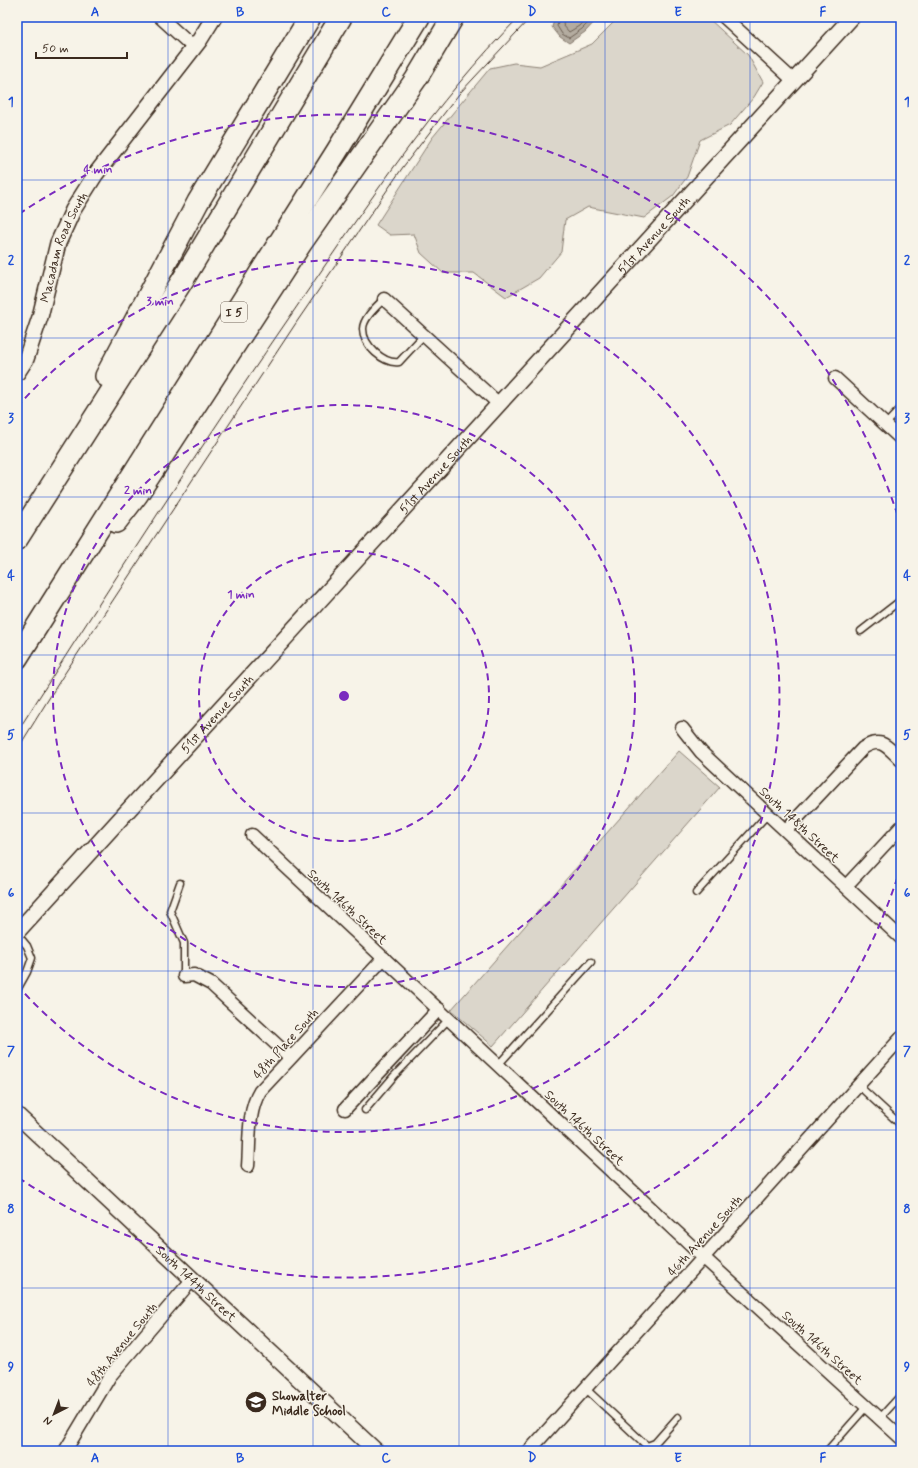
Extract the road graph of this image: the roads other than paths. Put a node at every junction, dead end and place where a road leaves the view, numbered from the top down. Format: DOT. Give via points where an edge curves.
graph roads {
  1 [pos="160,17"];
  2 [pos="214,17"];
  3 [pos="310,17"];
  4 [pos="341,17"];
  5 [pos="419,17"];
  6 [pos="453,17"];
  7 [pos="724,17"];
  8 [pos="852,17"];
  9 [pos="194,48"];
  10 [pos="794,81"];
  11 [pos="384,299"];
  12 [pos="424,335"];
  13 [pos="17,372"];
  14 [pos="835,378"];
  15 [pos="499,404"];
  16 [pos="901,408"];
  17 [pos="885,425"];
  18 [pos="901,439"];
  19 [pos="41,500"];
  20 [pos="17,539"];
  21 [pos="901,600"];
  22 [pos="48,607"];
  23 [pos="861,631"];
  24 [pos="17,658"];
  25 [pos="682,728"];
  26 [pos="901,760"];
  27 [pos="768,814"];
  28 [pos="901,827"];
  29 [pos="786,830"];
  30 [pos="252,835"];
  31 [pos="180,883"];
  32 [pos="846,886"];
  33 [pos="696,893"];
  34 [pos="17,933"];
  35 [pos="901,938"];
  36 [pos="384,958"];
  37 [pos="591,962"];
  38 [pos="184,976"];
  39 [pos="17,990"];
  40 [pos="439,1009"];
  41 [pos="449,1019"];
  42 [pos="901,1038"];
  43 [pos="290,1057"];
  44 [pos="498,1065"];
  45 [pos="858,1085"];
  46 [pos="344,1109"];
  47 [pos="365,1110"];
  48 [pos="17,1115"];
  49 [pos="901,1125"];
  50 [pos="248,1166"];
  51 [pos="703,1257"];
  52 [pos="192,1280"];
  53 [pos="585,1388"];
  54 [pos="901,1395"];
  55 [pos="867,1406"];
  56 [pos="678,1417"];
  57 [pos="880,1418"];
  58 [pos="901,1438"];
  59 [pos="65,1451"];
  60 [pos="376,1451"];
  61 [pos="529,1451"];
  62 [pos="827,1451"];
  1 -- 9 [label="street"];
  2 -- 9 [label="street, Macadam Road South"];
  3 -- 19 [label="highway" via="198,202"];
  4 -- 19 [label="highway" via="184,278"];
  5 -- 22 [label="highway, I 5"];
  6 -- 22 [label="highway" via="416,79 300,245 137,495"];
  7 -- 10 [label="street"];
  8 -- 10 [label="street, 51st Avenue South"];
  9 -- 13 [label="street, Macadam Road South" via="95,175 73,210 58,243 40,317 26,359"];
  10 -- 15 [label="street, 51st Avenue South"];
  11 -- 12 [label="street"];
  11 -- 12 [label="lane" via="371,312 363,328 365,339 379,356 392,363 399,362"];
  12 -- 15 [label="street"];
  14 -- 17 [label="street"];
  15 -- 34 [label="street, 51st Avenue South"];
  16 -- 17 [label="lane"];
  17 -- 18 [label="street"];
  19 -- 20 [label="highway"];
  21 -- 23 [label="lane"];
  22 -- 24 [label="highway, I 5"];
  25 -- 27 [label="street, South 148th Street" via="701,752"];
  26 -- 29 [label="street" via="884,744 876,741 869,744"];
  27 -- 29 [label="street, South 148th Street"];
  27 -- 33 [label="lane"];
  28 -- 32 [label="street"];
  29 -- 32 [label="street, South 148th Street"];
  30 -- 36 [label="street, South 146th Street"];
  31 -- 38 [label="lane" via="170,911 184,943"];
  32 -- 35 [label="street, South 148th Street"];
  34 -- 39 [label="lane" via="32,958"];
  36 -- 40 [label="street, South 146th Street"];
  36 -- 43 [label="street, 48th Place South"];
  37 -- 44 [label="lane"];
  38 -- 43 [label="street" via="194,975 211,984"];
  40 -- 41 [label="street, South 146th Street"];
  40 -- 46 [label="street"];
  41 -- 44 [label="street, South 146th Street"];
  41 -- 47 [label="lane"];
  42 -- 45 [label="street, 46th Avenue South"];
  43 -- 50 [label="street, 48th Place South" via="254,1101"];
  44 -- 51 [label="street, South 146th Street"];
  45 -- 49 [label="lane"];
  45 -- 51 [label="street, 46th Avenue South"];
  48 -- 52 [label="street, South 144th Street"];
  51 -- 53 [label="street, 46th Avenue South"];
  51 -- 55 [label="street, South 146th Street"];
  52 -- 59 [label="street, 48th Avenue South" via="110,1376"];
  52 -- 60 [label="street, South 144th Street"];
  53 -- 56 [label="lane" via="647,1446 655,1443"];
  53 -- 61 [label="street, 46th Avenue South"];
  54 -- 57 [label="lane"];
  55 -- 57 [label="street, South 146th Street"];
  55 -- 62 [label="lane"];
  57 -- 58 [label="street, South 146th Street"];
}
